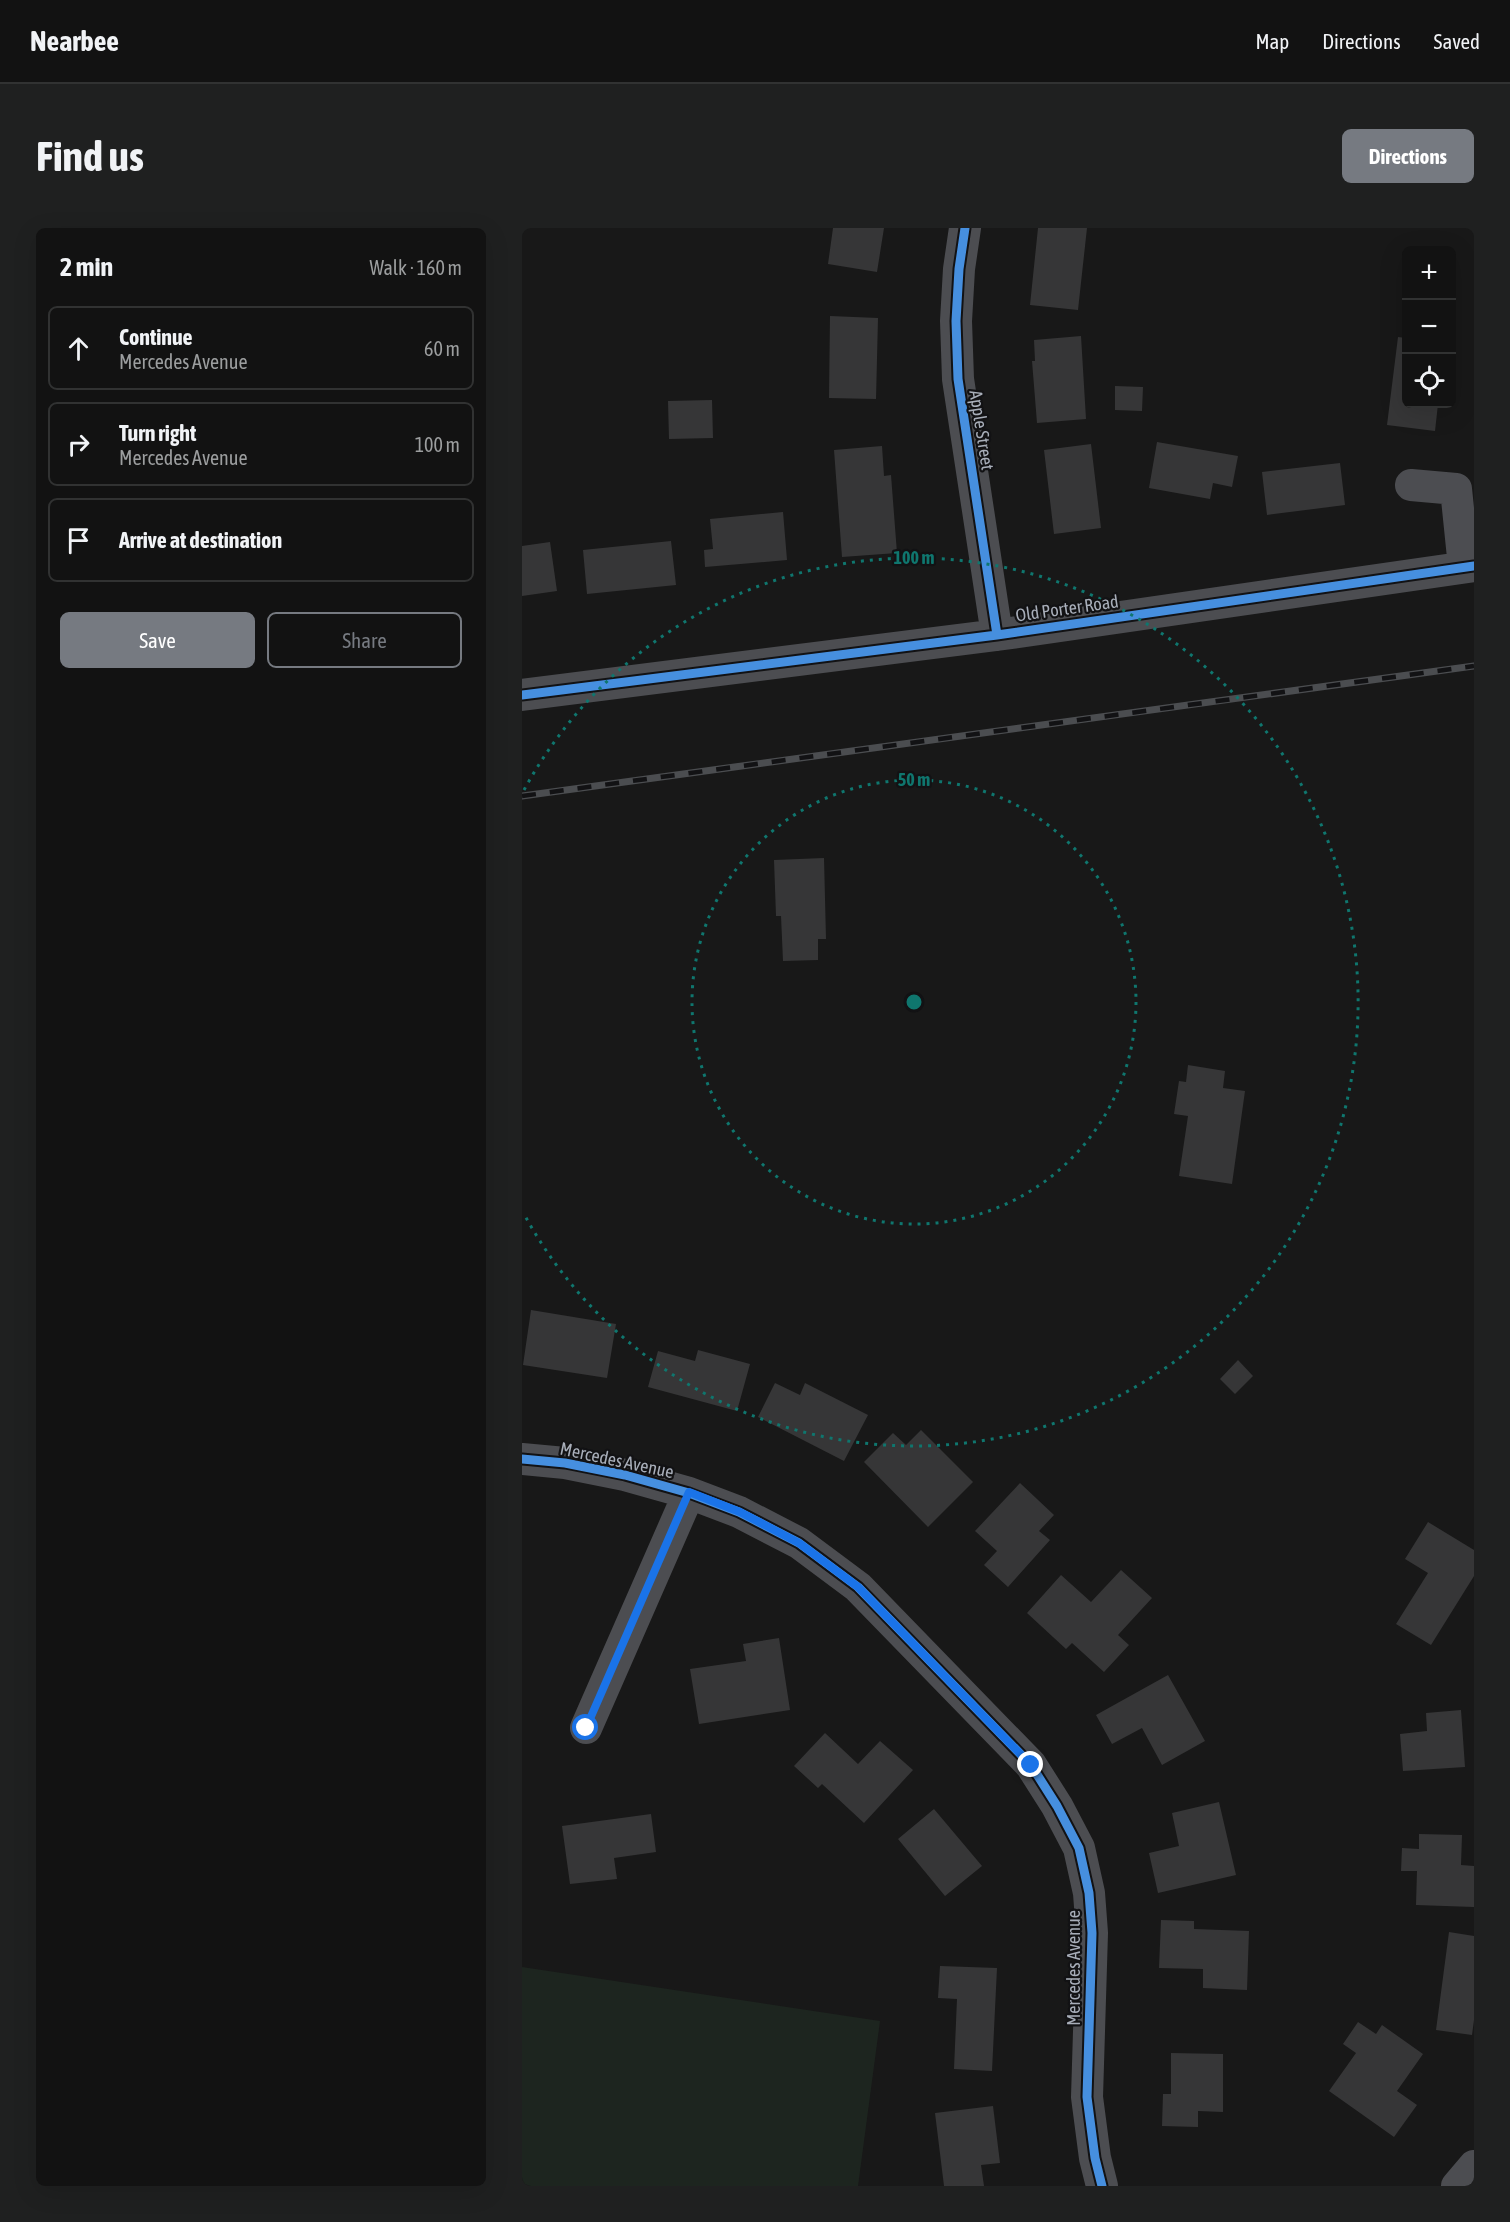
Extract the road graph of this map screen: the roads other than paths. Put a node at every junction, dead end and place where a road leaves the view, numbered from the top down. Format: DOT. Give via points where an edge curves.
graph roads {
  1 [pos="965,228"];
  2 [pos="1411,485"];
  3 [pos="1465,489"];
  4 [pos="1469,567"];
  5 [pos="997,635"];
  6 [pos="522,695"];
  7 [pos="522,1459"];
  8 [pos="689,1492"];
  9 [pos="586,1728"];
  10 [pos="1474,2166"];
  11 [pos="1102,2186"];
  12 [pos="1457,2186"];
  1 -- 5 [label="street, Apple Street" via="956,321 958,379"];
  2 -- 3 [label="street"];
  3 -- 4 [label="street"];
  4 -- 5 [label="street, Old Porter Road"];
  5 -- 6 [label="street, Old Porter Road"];
  7 -- 8 [label="street, Mercedes Avenue" via="565,1463"];
  8 -- 9 [label="street, Mercedes Avenue"];
  8 -- 11 [label="street, Mercedes Avenue" via="740,1512 799,1543 858,1587 1031,1765 1057,1806 1079,1848 1089,1893 1092,1934 1087,2097"];
  10 -- 12 [label="street"];
}
